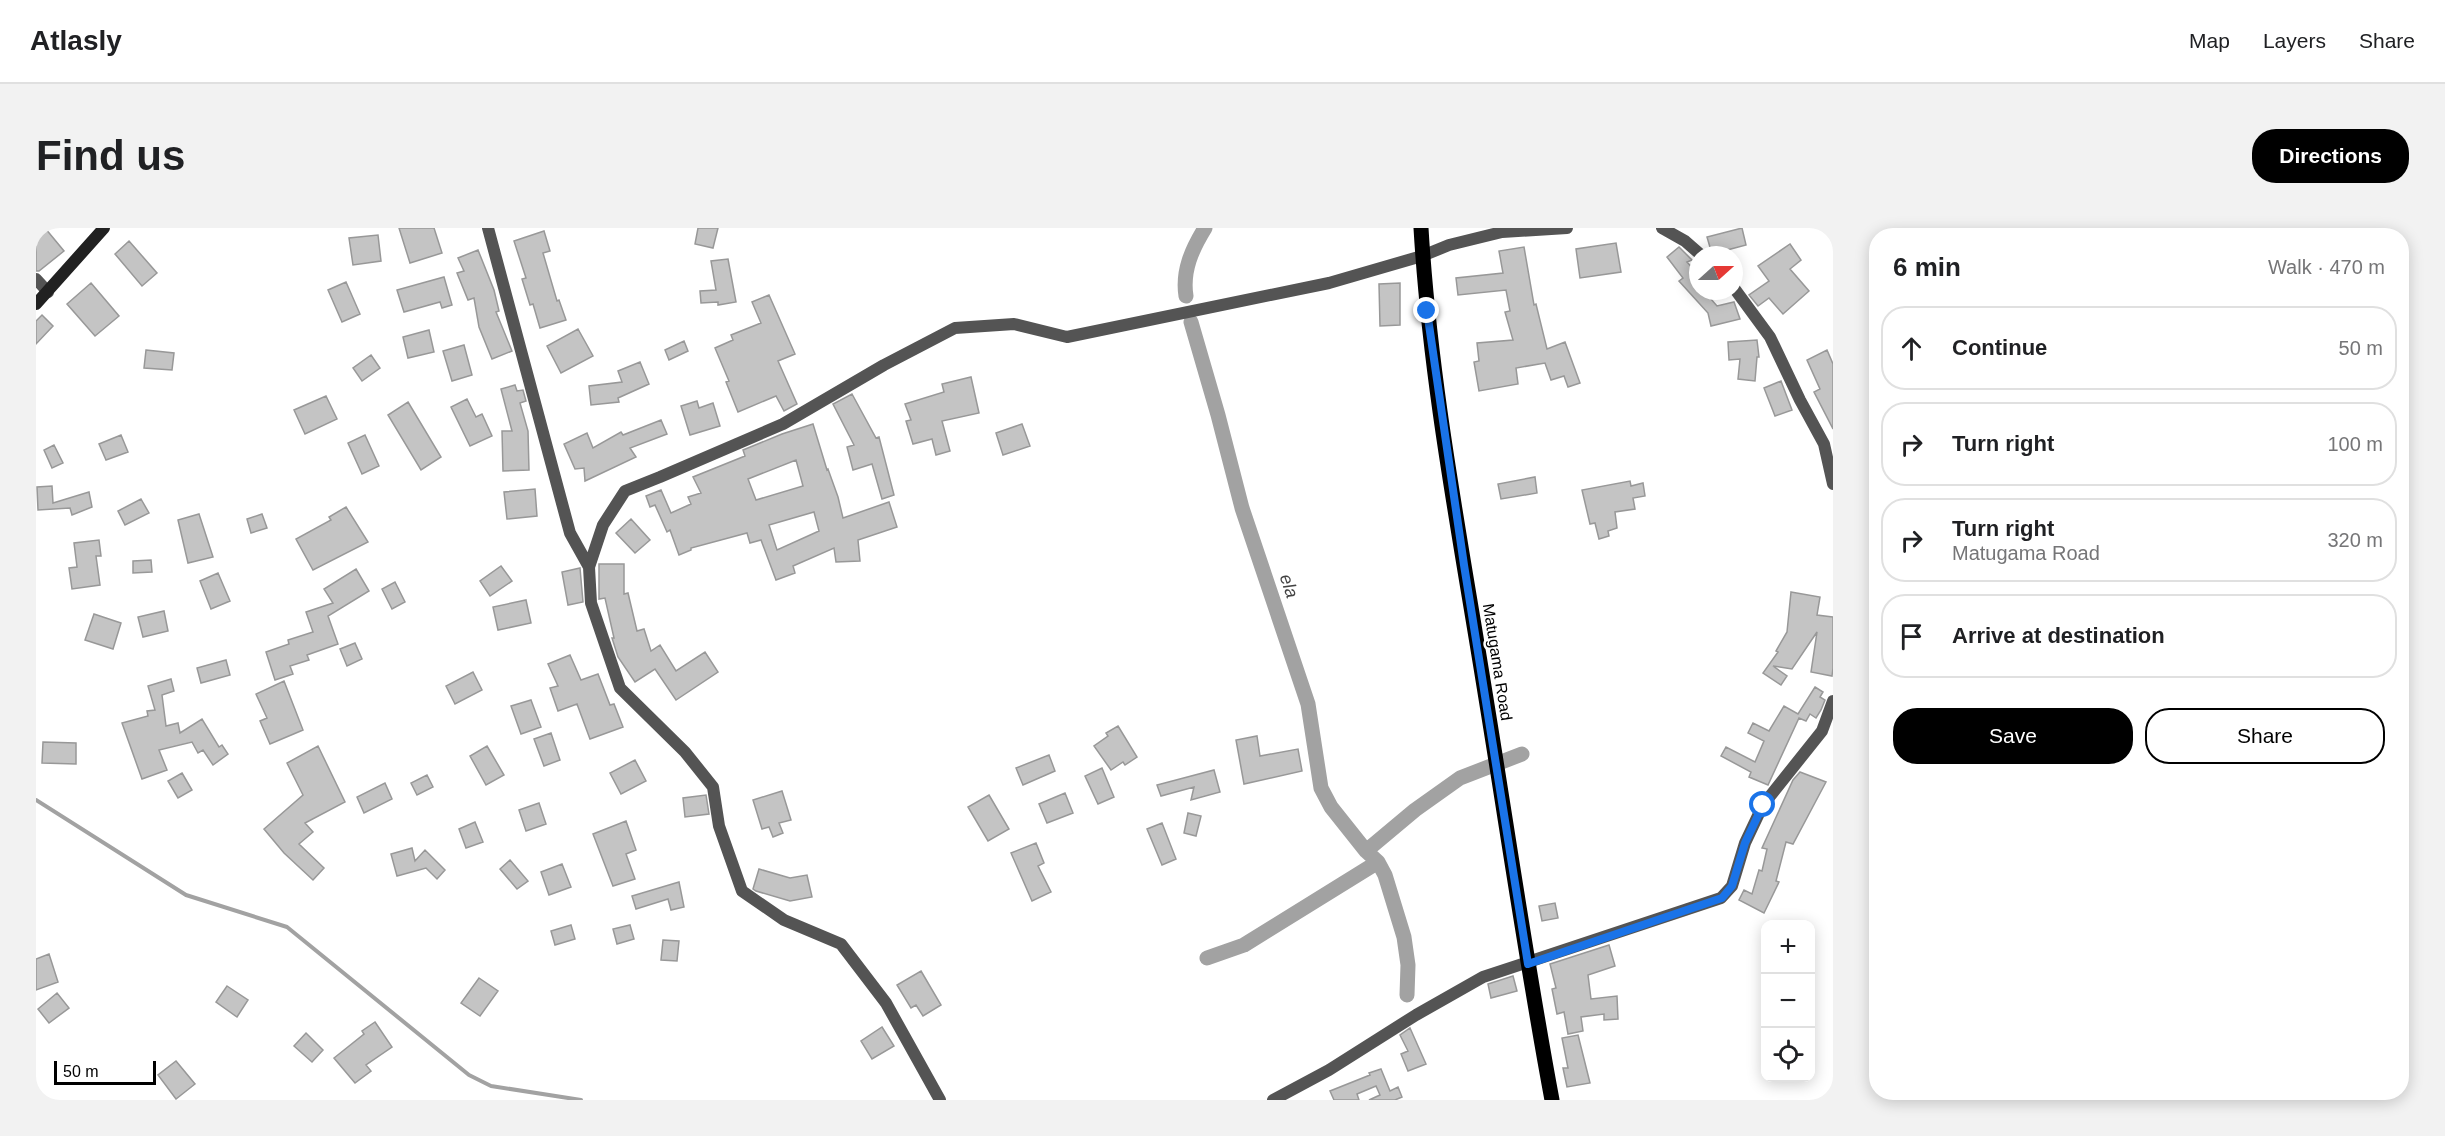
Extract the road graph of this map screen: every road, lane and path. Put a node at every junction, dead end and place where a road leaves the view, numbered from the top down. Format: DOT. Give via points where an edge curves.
graph roads {
  1 [pos="104,228"];
  2 [pos="488,228"];
  3 [pos="1420,228"];
  4 [pos="1567,228"];
  5 [pos="1662,228"];
  6 [pos="1691,246"];
  7 [pos="1422,256"];
  8 [pos="36,279"];
  9 [pos="48,292"];
  10 [pos="1743,300"];
  11 [pos="36,304"];
  12 [pos="1833,484"];
  13 [pos="589,567"];
  14 [pos="1833,701"];
  15 [pos="1528,964"];
  16 [pos="940,1100"];
  17 [pos="1273,1100"];
  18 [pos="1552,1100"];
  1 -- 9 [label="street"];
  2 -- 13 [label="street" via="570,533"];
  3 -- 7 [label="main road, Matugama Road"];
  4 -- 7 [label="street" via="1502,232"];
  5 -- 6 [label="street"];
  7 -- 13 [label="street" via="1329,283 1067,337 1014,324 955,328 783,424 625,490 603,525"];
  7 -- 15 [label="main road, Matugama Road" via="1458,523"];
  8 -- 9 [label="street"];
  9 -- 11 [label="street"];
  10 -- 12 [label="street" via="1770,337 1824,444"];
  13 -- 16 [label="street" via="591,603 620,688 685,752 713,787 719,826 742,891 784,920 841,944 886,1003"];
  14 -- 15 [label="street" via="1822,731 1763,805 1745,843 1732,886 1722,898"];
  15 -- 17 [label="street" via="1483,977 1450,994"];
  15 -- 18 [label="main road, Matugama Road"];
}
